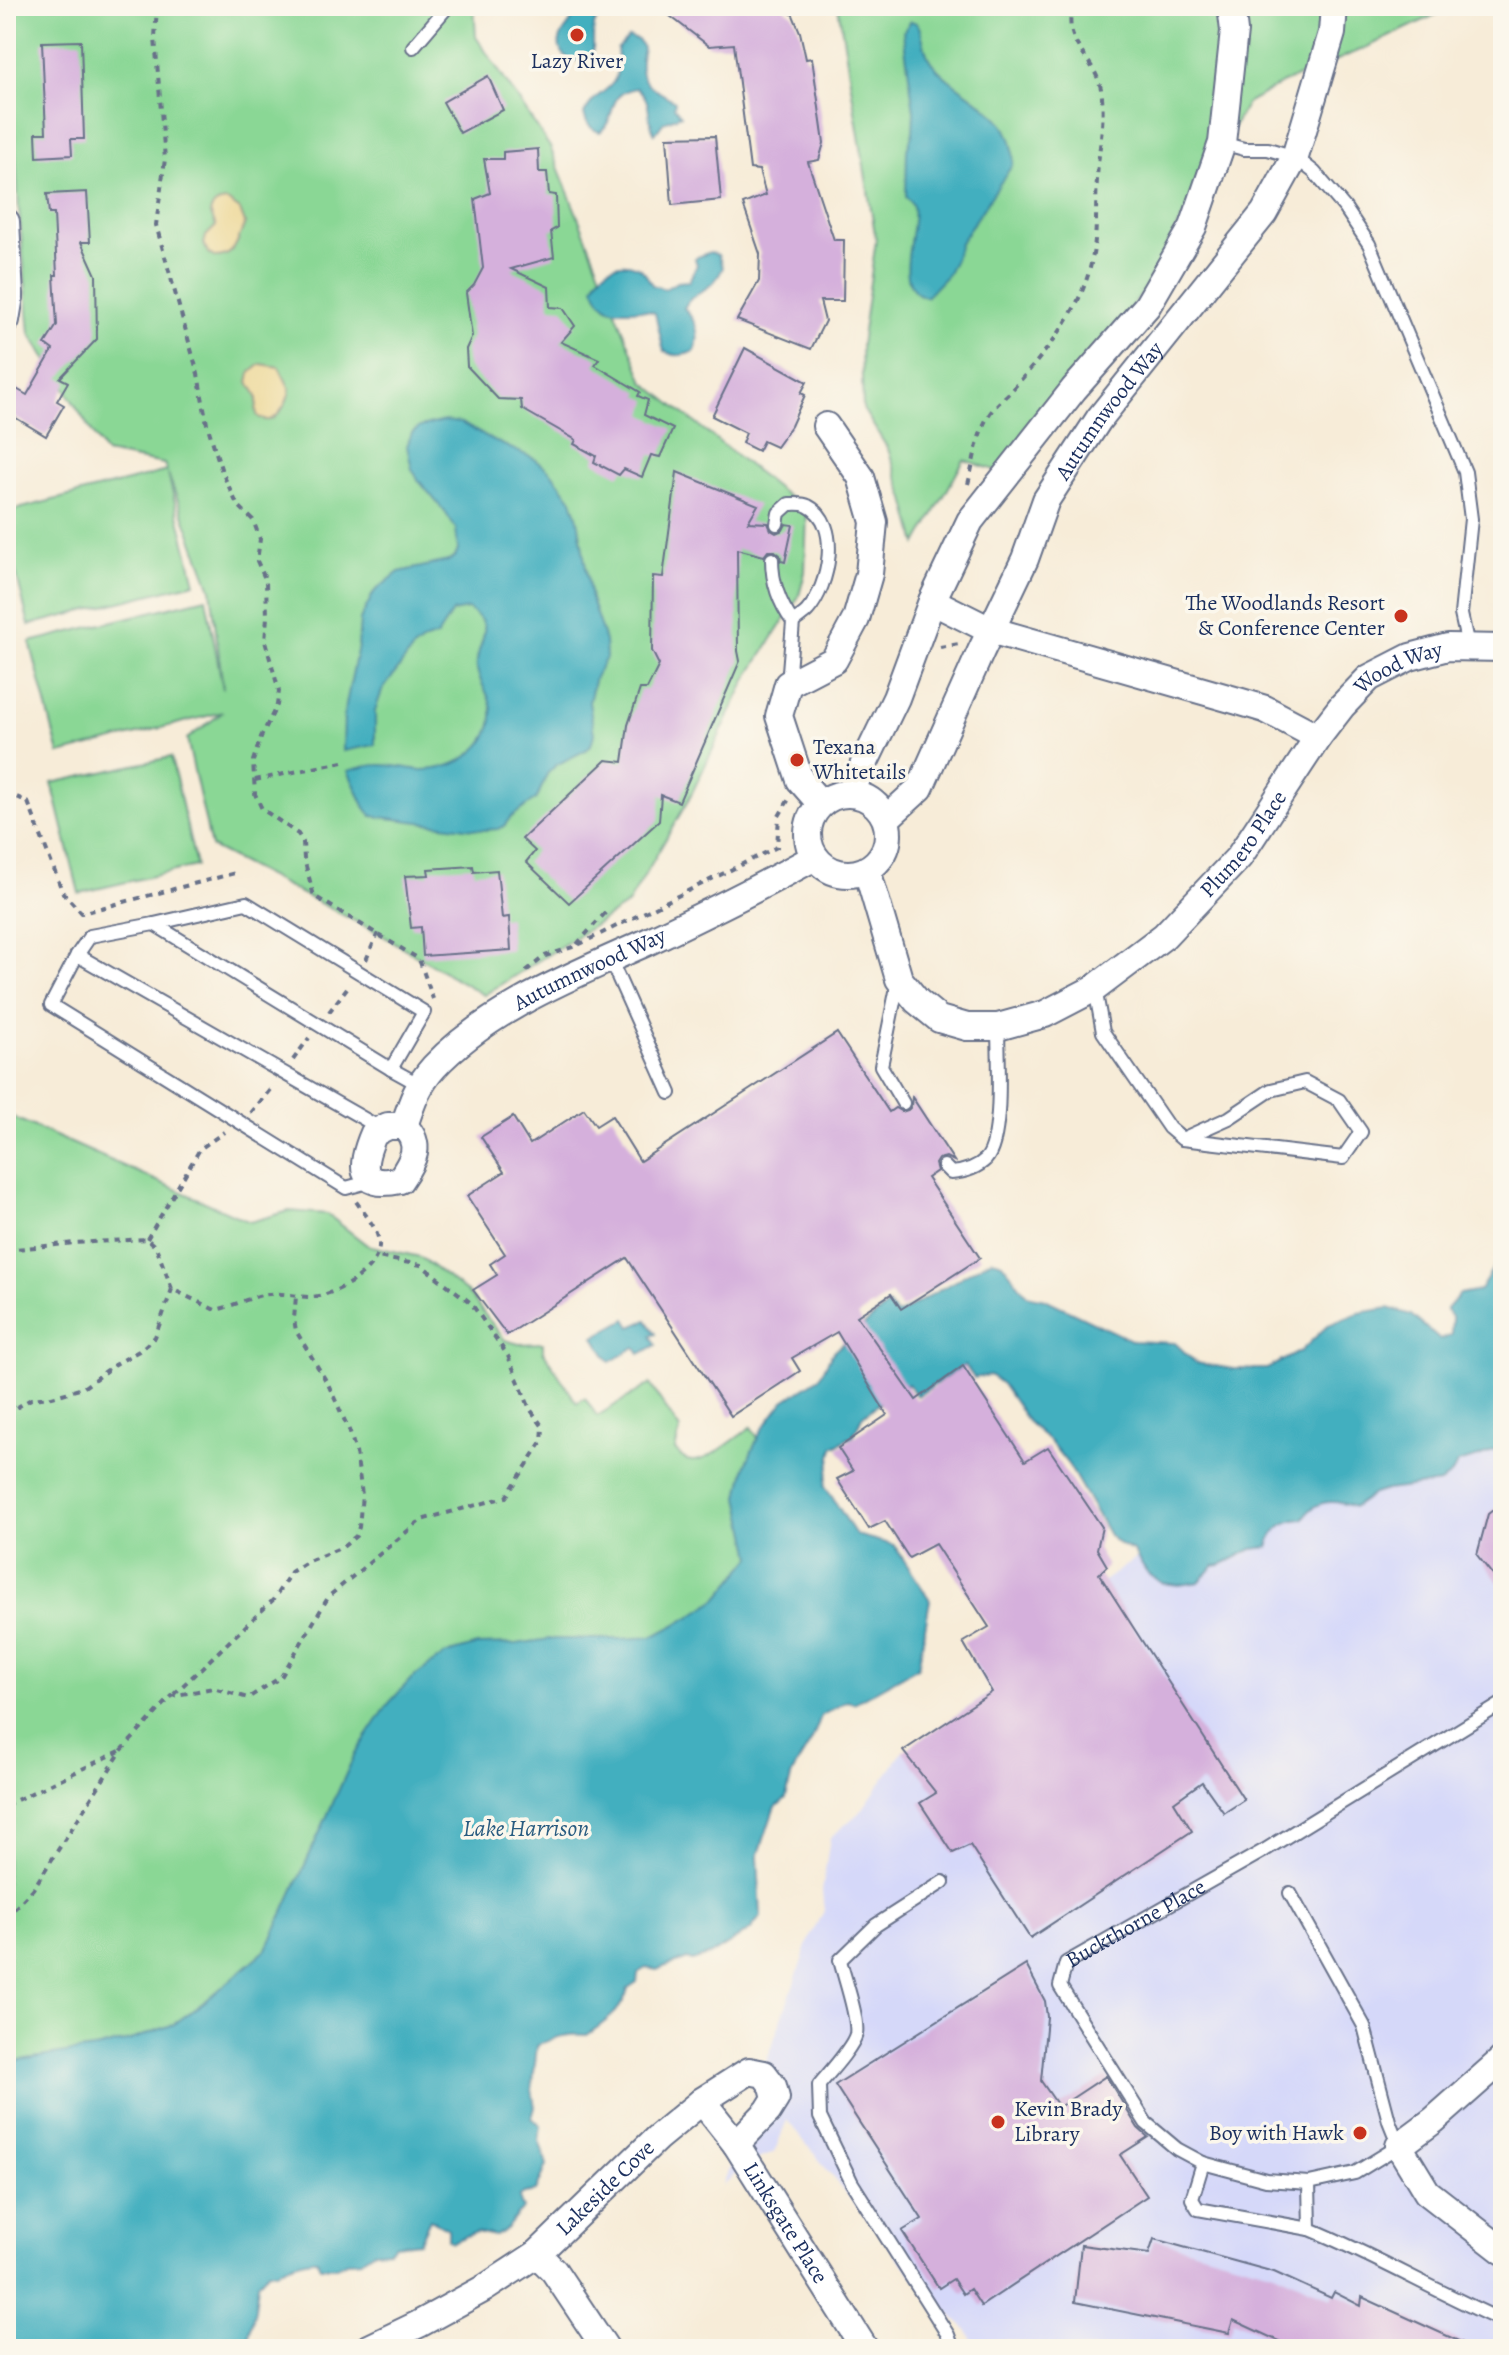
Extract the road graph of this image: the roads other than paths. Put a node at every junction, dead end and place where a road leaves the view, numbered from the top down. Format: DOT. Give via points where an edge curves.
graph roads {
  1 [pos="448,6"];
  2 [pos="1231,6"];
  3 [pos="1334,6"];
  4 [pos="413,47"];
  5 [pos="1222,143"];
  6 [pos="1295,157"];
  7 [pos="6,222"];
  8 [pos="7,304"];
  9 [pos="826,426"];
  10 [pos="777,524"];
  11 [pos="772,559"];
  12 [pos="932,601"];
  13 [pos="793,622"];
  14 [pos="990,630"];
  15 [pos="1468,646"];
  16 [pos="1503,648"];
  17 [pos="788,684"];
  18 [pos="1318,737"];
  19 [pos="850,793"];
  20 [pos="821,804"];
  21 [pos="886,819"];
  22 [pos="815,857"];
  23 [pos="867,870"];
  24 [pos="154,924"];
  25 [pos="77,955"];
  26 [pos="610,959"];
  27 [pos="899,979"];
  28 [pos="1095,988"];
  29 [pos="998,1027"];
  30 [pos="391,1069"];
  31 [pos="420,1085"];
  32 [pos="670,1093"];
  33 [pos="903,1103"];
  34 [pos="393,1128"];
  35 [pos="1182,1139"];
  36 [pos="944,1166"];
  37 [pos="372,1181"];
  38 [pos="1503,1703"];
  39 [pos="943,1882"];
  40 [pos="1290,1893"];
  41 [pos="1503,2059"];
  42 [pos="702,2101"];
  43 [pos="736,2144"];
  44 [pos="1399,2146"];
  45 [pos="1203,2163"];
  46 [pos="1309,2183"];
  47 [pos="1310,2229"];
  48 [pos="1503,2251"];
  49 [pos="537,2254"];
  50 [pos="1503,2321"];
  51 [pos="367,2349"];
  52 [pos="606,2349"];
  53 [pos="865,2349"];
  54 [pos="953,2349"];
  1 -- 4 [label="lane"];
  2 -- 5 [label="street, Autumnwood Way" via="1234,31"];
  3 -- 6 [label="street, Autumnwood Way" via="1332,33"];
  5 -- 6 [label="lane"];
  5 -- 12 [label="street, Autumnwood Way" via="1193,227 1147,306 970,521"];
  6 -- 14 [label="street, Autumnwood Way" via="1264,213 1099,419 1046,500 1025,559"];
  6 -- 15 [label="lane" via="1345,208 1369,244 1465,472 1471,519 1461,614"];
  7 -- 8 [label="street"];
  9 -- 17 [label="street" via="861,477 874,522 869,574 856,619 834,660"];
  10 -- 13 [label="lane" via="789,504 807,505 825,521 830,551 809,609"];
  11 -- 13 [label="lane" via="772,577"];
  12 -- 14 [label="street"];
  12 -- 19 [label="street, Autumnwood Way" via="896,698"];
  13 -- 17 [label="lane"];
  14 -- 18 [label="street" via="1265,709"];
  14 -- 21 [label="street, Autumnwood Way" via="920,788"];
  15 -- 16 [label="street, Wood Way"];
  15 -- 18 [label="street, Wood Way" via="1410,657 1369,678"];
  17 -- 20 [label="street" via="779,716 800,780"];
  18 -- 28 [label="street, Plumero Place" via="1239,857 1164,936"];
  19 -- 20 [label="street"];
  19 -- 21 [label="street" via="871,801"];
  20 -- 22 [label="street" via="808,828"];
  21 -- 23 [label="street" via="887,844"];
  22 -- 23 [label="street" via="838,873"];
  22 -- 26 [label="street, Autumnwood Way"];
  23 -- 27 [label="street, Plumero Place"];
  24 -- 25 [label="lane" via="90,936"];
  24 -- 30 [label="lane"];
  24 -- 30 [label="lane" via="246,903 360,971 424,1012"];
  25 -- 34 [label="lane"];
  25 -- 37 [label="lane" via="51,1005 346,1188"];
  26 -- 31 [label="street, Autumnwood Way" via="507,1010 465,1039"];
  26 -- 32 [label="lane"];
  27 -- 29 [label="street, Plumero Place" via="939,1019 967,1027"];
  27 -- 33 [label="lane" via="881,1066"];
  28 -- 29 [label="street, Plumero Place" via="1045,1014"];
  28 -- 35 [label="lane" via="1103,1032"];
  29 -- 36 [label="lane" via="997,1130 986,1159 965,1172 951,1173"];
  30 -- 31 [label="lane"];
  31 -- 34 [label="street, Autumnwood Way"];
  34 -- 37 [label="street, Autumnwood Way" via="374,1133 365,1152 364,1167"];
  34 -- 37 [label="street" via="412,1134 416,1144 410,1166 400,1180"];
  35 -- 35 [label="lane" via="1343,1158 1361,1132 1339,1100 1305,1082 1271,1090 1229,1118"];
  38 -- 45 [label="lane, Buckthorne Place" via="1265,1850 1066,1963 1060,1986 1146,2123"];
  39 -- 54 [label="lane" via="876,1925 840,1960 856,2034 819,2085 820,2117 852,2183"];
  40 -- 44 [label="lane" via="1364,2026"];
  41 -- 44 [label="street, Buckthorne Place"];
  42 -- 43 [label="street, Linksgate Place"];
  42 -- 43 [label="street, Lakeside Cove" via="749,2071 764,2074 776,2098"];
  42 -- 49 [label="street, Lakeside Cove"];
  43 -- 53 [label="street, Linksgate Place"];
  44 -- 46 [label="lane, Buckthorne Place" via="1355,2173"];
  44 -- 48 [label="street" via="1427,2192"];
  45 -- 46 [label="lane, Buckthorne Place" via="1266,2180"];
  45 -- 47 [label="lane" via="1192,2199 1198,2209"];
  46 -- 47 [label="lane"];
  47 -- 50 [label="lane"];
  49 -- 51 [label="street, Lakeside Cove"];
  49 -- 52 [label="street"];
}
